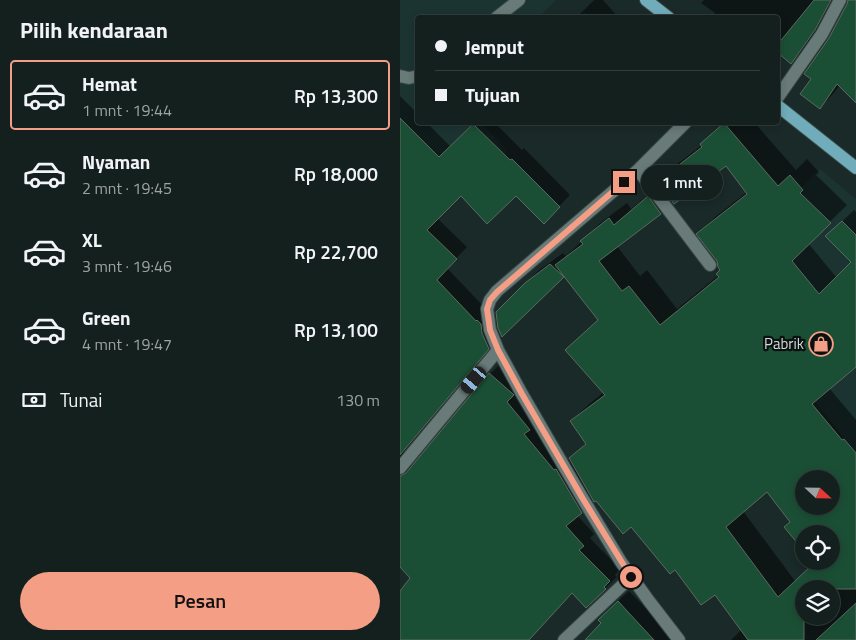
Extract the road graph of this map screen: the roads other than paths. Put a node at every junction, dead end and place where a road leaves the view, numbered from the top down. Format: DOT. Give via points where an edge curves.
graph roads {
  1 [pos="519,0"];
  2 [pos="840,0"];
  3 [pos="654,2"];
  4 [pos="500,15"];
  5 [pos="665,15"];
  6 [pos="400,76"];
  7 [pos="415,77"];
  8 [pos="780,93"];
  9 [pos="780,108"];
  10 [pos="683,125"];
  11 [pos="856,168"];
  12 [pos="638,170"];
  13 [pos="710,265"];
  14 [pos="498,350"];
  15 [pos="400,468"];
  16 [pos="631,577"];
  17 [pos="564,640"];
  18 [pos="679,640"];
  1 -- 4 [label="street"];
  2 -- 8 [label="street" via="822,34"];
  3 -- 5 [label="main road"];
  6 -- 7 [label="street"];
  9 -- 11 [label="main road"];
  10 -- 12 [label="street"];
  12 -- 13 [label="street"];
  12 -- 14 [label="street" via="490,300 487,318"];
  14 -- 15 [label="street"];
  14 -- 16 [label="street"];
  16 -- 17 [label="street"];
  16 -- 18 [label="street"];
}
